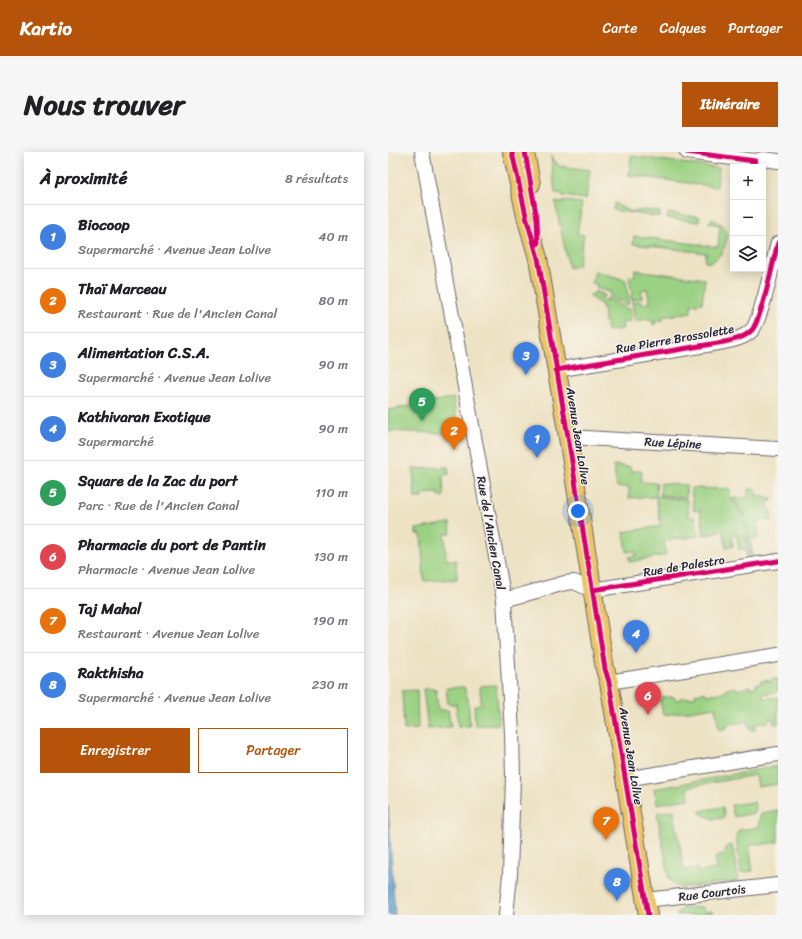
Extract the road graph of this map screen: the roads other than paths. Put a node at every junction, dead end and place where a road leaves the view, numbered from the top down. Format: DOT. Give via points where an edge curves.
graph roads {
  1 [pos="512,152"];
  2 [pos="525,152"];
  3 [pos="687,152"];
  4 [pos="422,153"];
  5 [pos="778,161"];
  6 [pos="778,244"];
  7 [pos="538,258"];
  8 [pos="556,370"];
  9 [pos="568,437"];
  10 [pos="778,449"];
  11 [pos="778,561"];
  12 [pos="592,590"];
  13 [pos="504,600"];
  14 [pos="778,655"];
  15 [pos="609,682"];
  16 [pos="778,754"];
  17 [pos="625,779"];
  18 [pos="778,885"];
  19 [pos="647,907"];
  20 [pos="506,915"];
  1 -- 7 [label="main road, Avenue Jean Lolive"];
  2 -- 7 [label="main road" via="537,219"];
  3 -- 5 [label="street" via="755,161"];
  4 -- 13 [label="street, Rue de l'Ancien Canal"];
  6 -- 8 [label="street, Rue Pierre Brossolette" via="758,318 752,330 742,337"];
  7 -- 8 [label="main road, Avenue Jean Lolive"];
  8 -- 9 [label="main road, Avenue Jean Lolive"];
  9 -- 10 [label="street, Rue Lépine"];
  9 -- 12 [label="main road, Avenue Jean Lolive"];
  11 -- 12 [label="street, Rue de Palestro"];
  12 -- 13 [label="street" via="574,582 565,583"];
  12 -- 15 [label="main road, Avenue Jean Lolive"];
  13 -- 20 [label="street, Rue de l'Ancien Canal" via="513,777"];
  14 -- 15 [label="street"];
  15 -- 17 [label="main road, Avenue Jean Lolive"];
  16 -- 17 [label="street"];
  17 -- 19 [label="main road, Avenue Jean Lolive"];
  18 -- 19 [label="street, Rue Courtois"];
}
